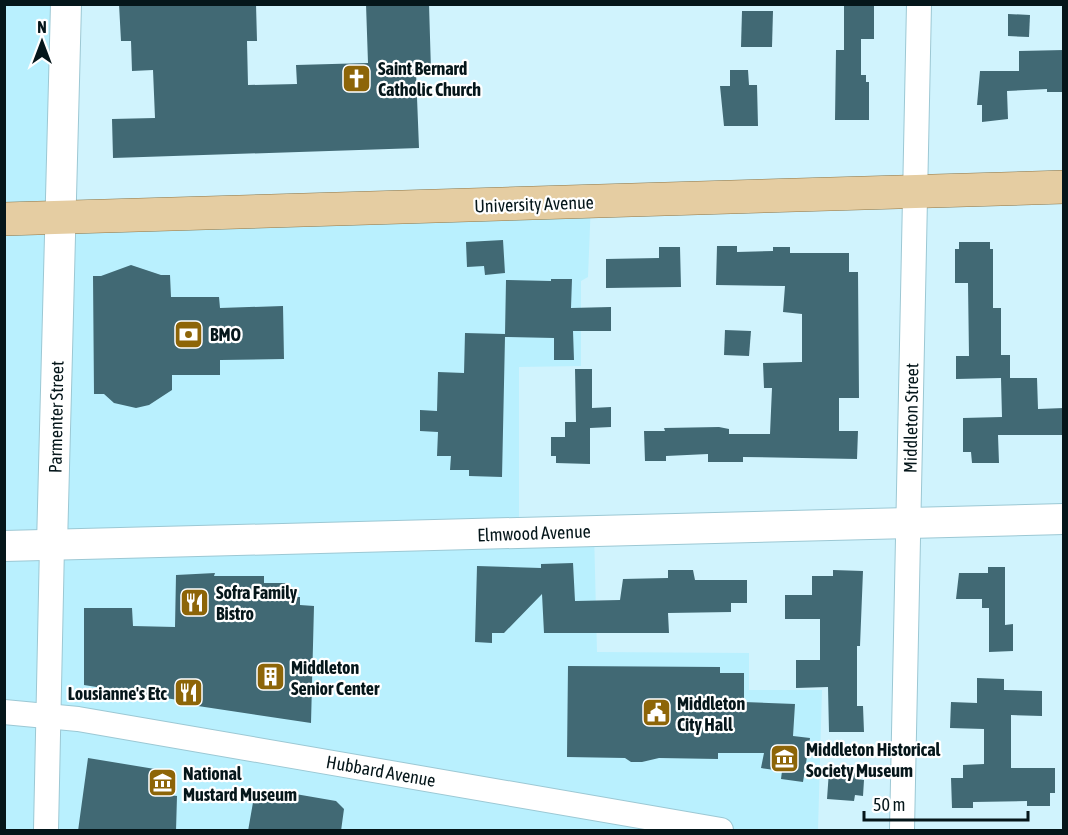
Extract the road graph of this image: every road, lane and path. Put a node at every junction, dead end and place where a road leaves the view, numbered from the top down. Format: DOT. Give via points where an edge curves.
graph roads {
  1 [pos="66,4"];
  2 [pos="919,4"];
  3 [pos="1064,187"];
  4 [pos="915,192"];
  5 [pos="61,218"];
  6 [pos="4,219"];
  7 [pos="1064,519"];
  8 [pos="909,522"];
  9 [pos="52,545"];
  10 [pos="4,546"];
  11 [pos="4,712"];
  12 [pos="48,715"];
  13 [pos="46,831"];
  14 [pos="721,831"];
  15 [pos="902,831"];
  1 -- 5 [label="street, Parmenter Street"];
  2 -- 4 [label="street, Middleton Street"];
  3 -- 4 [label="main road, University Avenue"];
  4 -- 5 [label="main road, University Avenue"];
  4 -- 8 [label="street, Middleton Street"];
  5 -- 6 [label="main road, University Avenue"];
  5 -- 9 [label="street, Parmenter Street"];
  7 -- 8 [label="street, Elmwood Avenue"];
  8 -- 9 [label="street, Elmwood Avenue"];
  8 -- 15 [label="street, Middleton Street"];
  9 -- 10 [label="street, Elmwood Avenue"];
  9 -- 12 [label="street, Parmenter Street"];
  11 -- 12 [label="street, Hubbard Avenue"];
  12 -- 13 [label="street, Parmenter Street"];
  12 -- 14 [label="street, Hubbard Avenue"];
}
